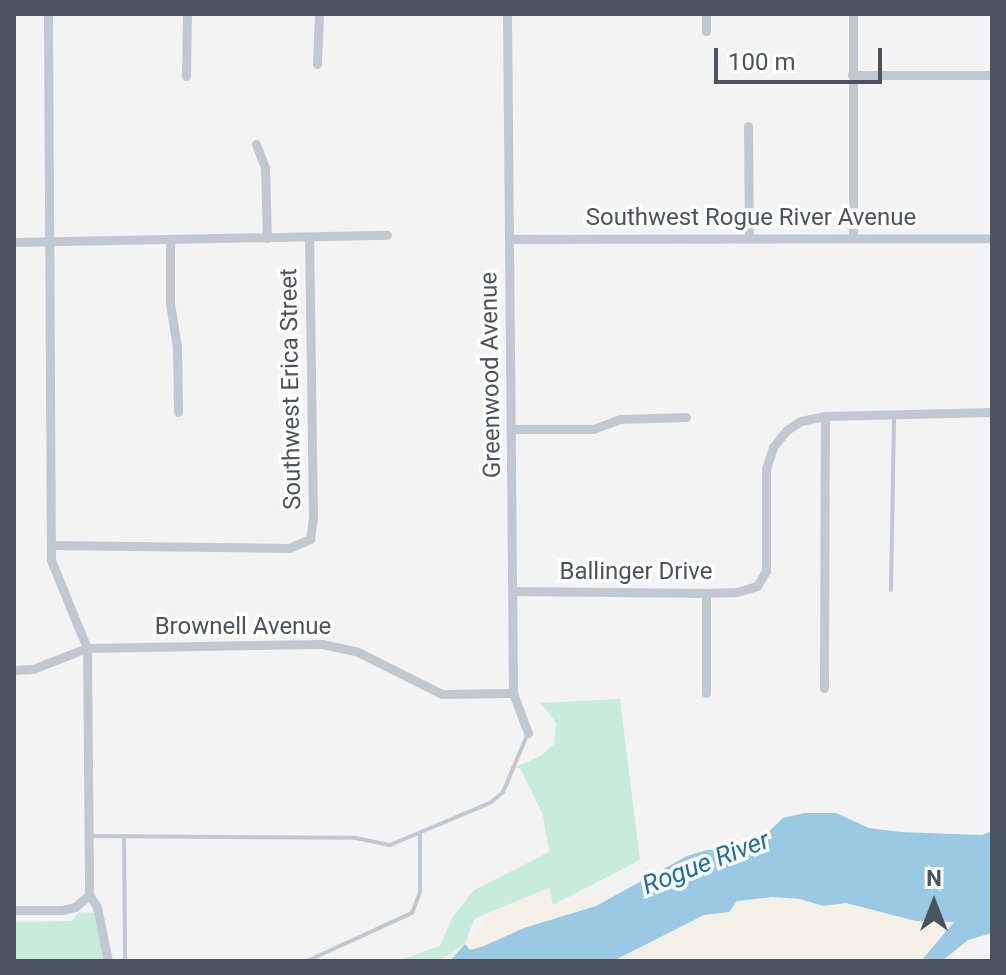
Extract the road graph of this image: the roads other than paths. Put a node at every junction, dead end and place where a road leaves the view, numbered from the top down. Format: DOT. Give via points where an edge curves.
graph roads {
  1 [pos="48,14"];
  2 [pos="187,14"];
  3 [pos="319,14"];
  4 [pos="507,14"];
  5 [pos="706,14"];
  6 [pos="853,14"];
  7 [pos="706,31"];
  8 [pos="317,64"];
  9 [pos="852,75"];
  10 [pos="992,75"];
  11 [pos="186,76"];
  12 [pos="748,126"];
  13 [pos="256,144"];
  14 [pos="387,235"];
  15 [pos="309,237"];
  16 [pos="267,238"];
  17 [pos="749,238"];
  18 [pos="853,238"];
  19 [pos="992,238"];
  20 [pos="170,239"];
  21 [pos="509,239"];
  22 [pos="14,242"];
  23 [pos="51,242"];
  24 [pos="178,412"];
  25 [pos="992,412"];
  26 [pos="894,413"];
  27 [pos="825,416"];
  28 [pos="686,417"];
  29 [pos="511,429"];
  30 [pos="51,545"];
  31 [pos="891,590"];
  32 [pos="513,591"];
  33 [pos="706,593"];
  34 [pos="87,648"];
  35 [pos="14,670"];
  36 [pos="824,688"];
  37 [pos="513,693"];
  38 [pos="706,693"];
  39 [pos="528,733"];
  40 [pos="420,834"];
  41 [pos="88,836"];
  42 [pos="124,836"];
  43 [pos="89,895"];
  44 [pos="14,910"];
  45 [pos="108,961"];
  46 [pos="125,961"];
  47 [pos="307,961"];
  1 -- 23 [label="street"];
  2 -- 11 [label="street"];
  3 -- 8 [label="street"];
  4 -- 21 [label="street, Greenwood Avenue"];
  5 -- 7 [label="street"];
  6 -- 9 [label="street"];
  9 -- 10 [label="street"];
  9 -- 18 [label="street"];
  12 -- 17 [label="street"];
  13 -- 16 [label="street" via="265,167"];
  14 -- 15 [label="street"];
  15 -- 16 [label="street"];
  15 -- 30 [label="street, Southwest Erica Street" via="310,539 289,548"];
  16 -- 20 [label="street"];
  17 -- 18 [label="street, Southwest Rogue River Avenue"];
  17 -- 21 [label="street, Southwest Rogue River Avenue"];
  18 -- 19 [label="street, Southwest Rogue River Avenue"];
  20 -- 23 [label="street"];
  20 -- 24 [label="street"];
  21 -- 29 [label="street, Greenwood Avenue"];
  22 -- 23 [label="street"];
  23 -- 30 [label="street"];
  25 -- 26 [label="street"];
  26 -- 27 [label="street"];
  26 -- 31 [label="lane"];
  27 -- 33 [label="street, Ballinger Drive" via="801,421 773,447 766,469 766,571 757,586"];
  27 -- 36 [label="street"];
  28 -- 29 [label="street" via="620,419 593,429"];
  29 -- 32 [label="street, Greenwood Avenue"];
  30 -- 34 [label="street" via="56,577"];
  32 -- 33 [label="street, Ballinger Drive"];
  32 -- 37 [label="street, Greenwood Avenue"];
  33 -- 38 [label="street"];
  34 -- 35 [label="street, Brownell Avenue" via="49,664"];
  34 -- 37 [label="street, Brownell Avenue" via="322,644 356,651 442,694"];
  34 -- 41 [label="street"];
  37 -- 39 [label="street, Greenwood Avenue"];
  39 -- 40 [label="lane" via="503,792"];
  40 -- 42 [label="lane" via="390,845 356,838"];
  40 -- 47 [label="lane" via="420,892 412,913"];
  41 -- 42 [label="lane"];
  41 -- 43 [label="street"];
  42 -- 46 [label="lane"];
  43 -- 44 [label="street" via="62,910"];
  43 -- 45 [label="street" via="97,907"];
}
